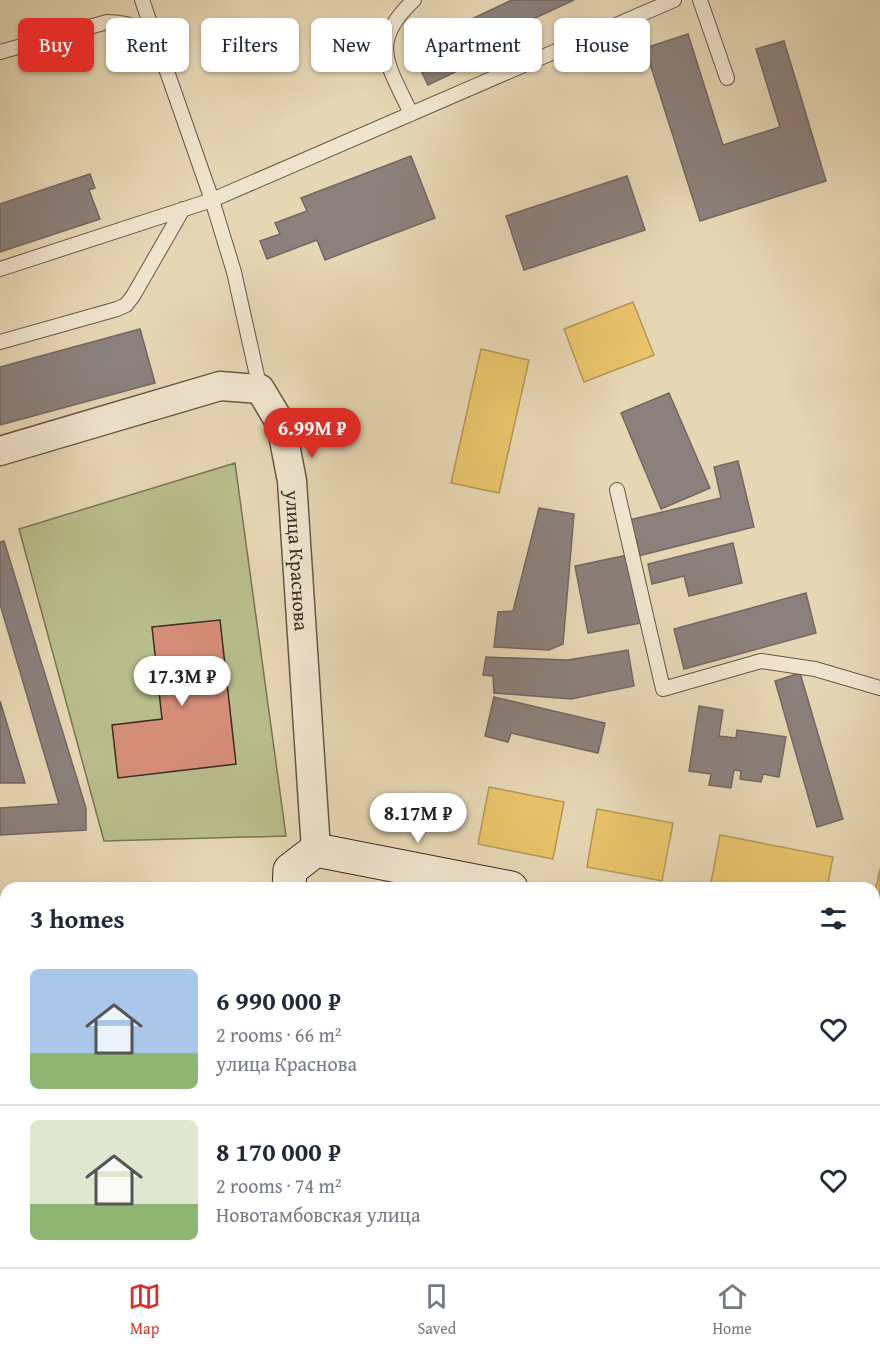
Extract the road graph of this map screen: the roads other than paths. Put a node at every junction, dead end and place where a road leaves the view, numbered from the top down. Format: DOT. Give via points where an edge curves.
graph roads {
  1 [pos="142,0"];
  2 [pos="414,0"];
  3 [pos="674,0"];
  4 [pos="700,0"];
  5 [pos="148,18"];
  6 [pos="106,22"];
  7 [pos="0,52"];
  8 [pos="167,72"];
  9 [pos="727,78"];
  10 [pos="411,114"];
  11 [pos="212,200"];
  12 [pos="183,209"];
  13 [pos="0,269"];
  14 [pos="0,342"];
  15 [pos="260,389"];
  16 [pos="0,451"];
  17 [pos="617,490"];
  18 [pos="880,688"];
  19 [pos="316,850"];
  20 [pos="289,882"];
  21 [pos="480,882"];
  1 -- 5 [label="lane"];
  2 -- 10 [label="lane" via="392,26 385,43 386,60"];
  3 -- 10 [label="lane"];
  4 -- 9 [label="lane"];
  6 -- 7 [label="lane"];
  8 -- 11 [label="lane"];
  10 -- 11 [label="lane"];
  11 -- 12 [label="lane"];
  11 -- 15 [label="lane" via="234,272"];
  12 -- 13 [label="lane"];
  12 -- 14 [label="lane" via="126,305"];
  15 -- 16 [label="street" via="220,386"];
  15 -- 19 [label="street, улица Краснова" via="281,424 292,481"];
  17 -- 18 [label="lane" via="663,689 761,661 815,669"];
  19 -- 20 [label="street" via="290,870"];
  19 -- 21 [label="street"];
}
